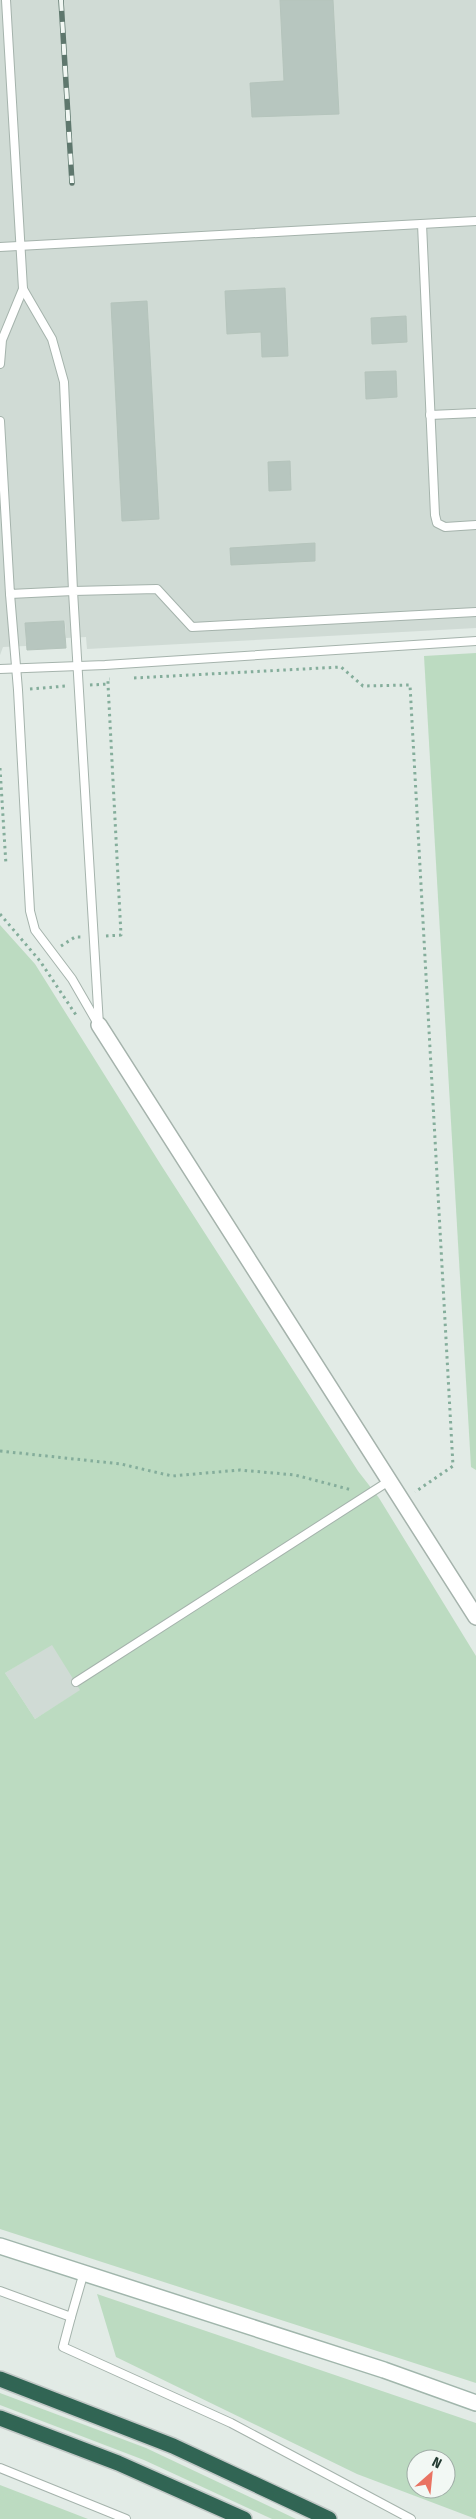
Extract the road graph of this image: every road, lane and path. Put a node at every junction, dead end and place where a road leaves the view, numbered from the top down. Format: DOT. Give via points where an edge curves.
graph roads {
  1 [pos="6,0"];
  2 [pos="476,221"];
  3 [pos="422,224"];
  4 [pos="20,246"];
  5 [pos="0,247"];
  6 [pos="23,289"];
  7 [pos="0,364"];
  8 [pos="476,412"];
  9 [pos="430,415"];
  10 [pos="0,421"];
  11 [pos="476,525"];
  12 [pos="73,591"];
  13 [pos="10,594"];
  14 [pos="476,612"];
  15 [pos="476,641"];
  16 [pos="78,666"];
  17 [pos="16,668"];
  18 [pos="0,669"];
  19 [pos="127,678"];
  20 [pos="118,679"];
  21 [pos="108,684"];
  22 [pos="79,686"];
  23 [pos="18,690"];
  24 [pos="0,768"];
  25 [pos="6,865"];
  26 [pos="0,914"];
  27 [pos="93,936"];
  28 [pos="52,952"];
  29 [pos="40,961"];
  30 [pos="78,1018"];
  31 [pos="99,1025"];
  32 [pos="0,1451"];
  33 [pos="386,1476"];
  34 [pos="363,1497"];
  35 [pos="402,1500"];
  36 [pos="476,1617"];
  37 [pos="76,1682"];
  38 [pos="0,2246"];
  39 [pos="84,2272"];
  40 [pos="0,2291"];
  41 [pos="72,2316"];
  42 [pos="0,2379"];
  43 [pos="476,2402"];
  44 [pos="0,2418"];
  45 [pos="0,2468"];
  46 [pos="126,2519"];
  47 [pos="244,2519"];
  48 [pos="329,2519"];
  49 [pos="411,2519"];
  1 -- 4 [label="lane"];
  2 -- 3 [label="lane"];
  3 -- 4 [label="lane"];
  3 -- 9 [label="lane"];
  4 -- 5 [label="lane"];
  4 -- 6 [label="lane"];
  6 -- 7 [label="lane" via="2,340"];
  6 -- 12 [label="lane" via="52,339 64,382"];
  8 -- 9 [label="lane"];
  9 -- 11 [label="lane" via="437,523 445,527"];
  10 -- 13 [label="lane"];
  12 -- 13 [label="lane"];
  12 -- 14 [label="lane" via="157,589 192,627"];
  12 -- 16 [label="lane"];
  13 -- 17 [label="lane"];
  15 -- 16 [label="lane"];
  16 -- 17 [label="lane"];
  16 -- 22 [label="lane"];
  17 -- 18 [label="lane"];
  17 -- 23 [label="lane"];
  19 -- 35 [label="path" via="341,667 363,686 410,685 453,1466"];
  20 -- 21 [label="path" via="108,679"];
  21 -- 22 [label="path"];
  21 -- 27 [label="path" via="121,935"];
  22 -- 23 [label="path"];
  22 -- 27 [label="lane"];
  23 -- 28 [label="lane" via="30,911 35,930"];
  24 -- 25 [label="path"];
  26 -- 29 [label="path"];
  27 -- 28 [label="path" via="75,937"];
  27 -- 31 [label="lane"];
  28 -- 29 [label="path"];
  28 -- 31 [label="lane"];
  29 -- 30 [label="path"];
  31 -- 33 [label="street"];
  32 -- 34 [label="path" via="121,1464 172,1476 240,1470 295,1475 349,1488"];
  33 -- 34 [label="lane"];
  33 -- 35 [label="street"];
  34 -- 37 [label="lane"];
  35 -- 36 [label="street"];
  38 -- 39 [label="street"];
  39 -- 41 [label="lane"];
  39 -- 43 [label="street"];
  40 -- 41 [label="lane"];
  41 -- 49 [label="lane" via="64,2347 231,2423"];
  42 -- 48 [label="highway" via="173,2446"];
  44 -- 47 [label="highway" via="118,2463"];
  45 -- 46 [label="lane"];
}
